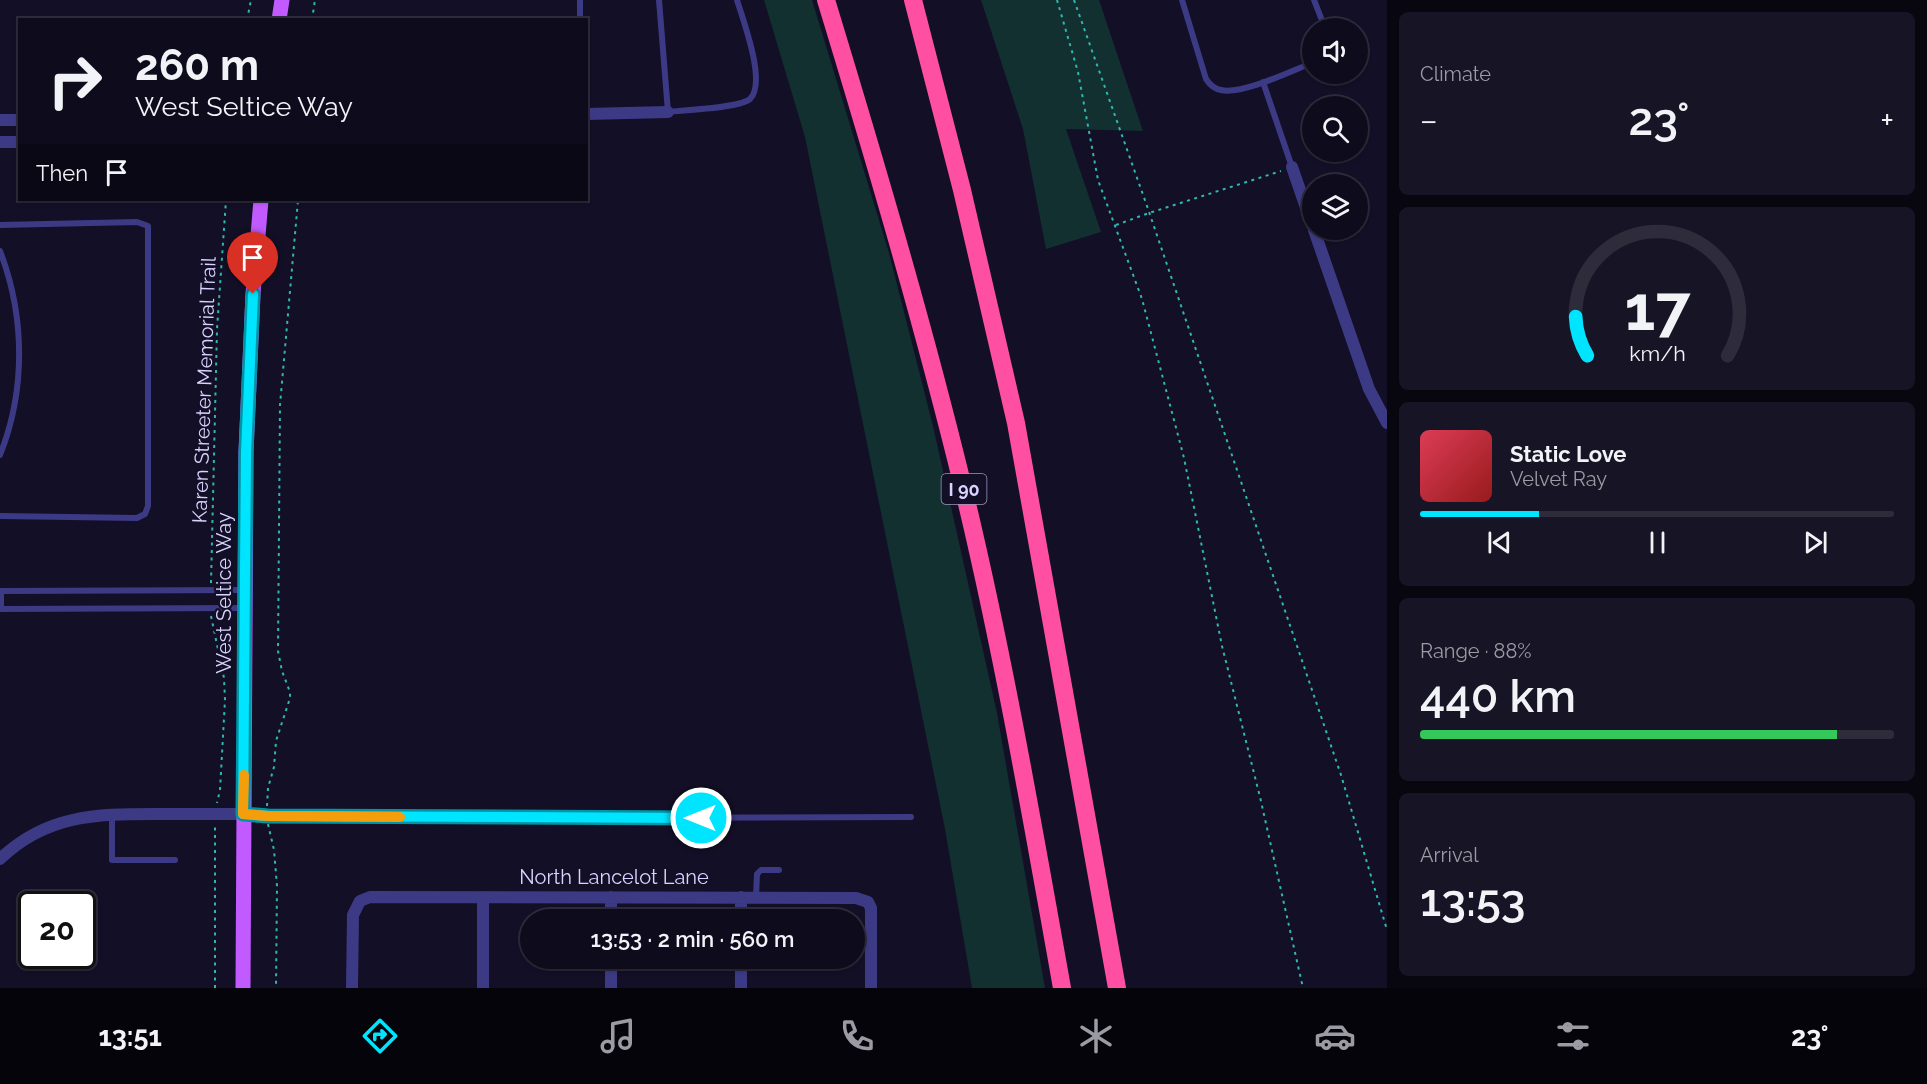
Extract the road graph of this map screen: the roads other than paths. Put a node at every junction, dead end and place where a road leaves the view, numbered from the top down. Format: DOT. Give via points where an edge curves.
graph roads {
  1 [pos="282,0"];
  2 [pos="580,0"];
  3 [pos="659,0"];
  4 [pos="737,0"];
  5 [pos="826,0"];
  6 [pos="913,0"];
  7 [pos="1182,0"];
  8 [pos="1314,0"];
  9 [pos="279,18"];
  10 [pos="580,18"];
  11 [pos="1321,18"];
  12 [pos="1302,67"];
  13 [pos="1263,82"];
  14 [pos="668,112"];
  15 [pos="588,114"];
  16 [pos="0,120"];
  17 [pos="18,120"];
  18 [pos="0,142"];
  19 [pos="18,142"];
  20 [pos="1292,167"];
  21 [pos="1302,196"];
  22 [pos="261,201"];
  23 [pos="0,225"];
  24 [pos="1317,240"];
  25 [pos="0,251"];
  26 [pos="1387,423"];
  27 [pos="0,455"];
  28 [pos="0,516"];
  29 [pos="246,590"];
  30 [pos="1,591"];
  31 [pos="246,608"];
  32 [pos="1,609"];
  33 [pos="112,814"];
  34 [pos="243,814"];
  35 [pos="911,817"];
  36 [pos="0,859"];
  37 [pos="175,860"];
  38 [pos="779,870"];
  39 [pos="483,897"];
  40 [pos="611,897"];
  41 [pos="741,897"];
  42 [pos="756,897"];
  43 [pos="611,909"];
  44 [pos="741,909"];
  45 [pos="611,969"];
  46 [pos="741,969"];
  47 [pos="243,988"];
  48 [pos="352,988"];
  49 [pos="483,988"];
  50 [pos="612,988"];
  51 [pos="741,988"];
  52 [pos="871,988"];
  53 [pos="1062,988"];
  54 [pos="1116,988"];
  1 -- 9 [label="main road"];
  2 -- 10 [label="lane"];
  3 -- 14 [label="lane"];
  4 -- 14 [label="lane" via="754,58 755,89 750,99 738,105"];
  5 -- 53 [label="highway, I 90" via="908,274 964,490 1022,760"];
  6 -- 54 [label="highway" via="1016,423"];
  7 -- 13 [label="lane" via="1210,85 1218,90 1236,90"];
  8 -- 11 [label="lane"];
  12 -- 13 [label="lane"];
  13 -- 20 [label="lane"];
  14 -- 15 [label="street"];
  16 -- 17 [label="street"];
  18 -- 19 [label="street"];
  20 -- 21 [label="street"];
  22 -- 29 [label="main road, West Seltice Way" via="248,395"];
  23 -- 28 [label="lane" via="136,222 148,226 149,314 145,514 137,518"];
  24 -- 26 [label="street" via="1369,389"];
  25 -- 27 [label="lane" via="16,304 19,345 14,407"];
  29 -- 30 [label="lane"];
  29 -- 31 [label="main road, West Seltice Way"];
  30 -- 32 [label="lane"];
  31 -- 32 [label="lane"];
  31 -- 34 [label="main road, West Seltice Way"];
  33 -- 34 [label="street"];
  33 -- 36 [label="street" via="53,825"];
  33 -- 37 [label="lane" via="112,860"];
  34 -- 35 [label="lane"];
  34 -- 47 [label="main road, West Seltice Way"];
  38 -- 42 [label="lane" via="761,870 757,874"];
  39 -- 40 [label="street, North Lancelot Lane"];
  39 -- 48 [label="street, North Lancelot Lane" via="370,897 360,902 353,915"];
  39 -- 49 [label="street"];
  40 -- 41 [label="street, North Lancelot Lane"];
  40 -- 43 [label="street"];
  41 -- 42 [label="street, North Lancelot Lane"];
  41 -- 44 [label="street"];
  42 -- 52 [label="street, North Lancelot Lane" via="847,897 868,903"];
  45 -- 50 [label="street"];
  46 -- 51 [label="street"];
}
